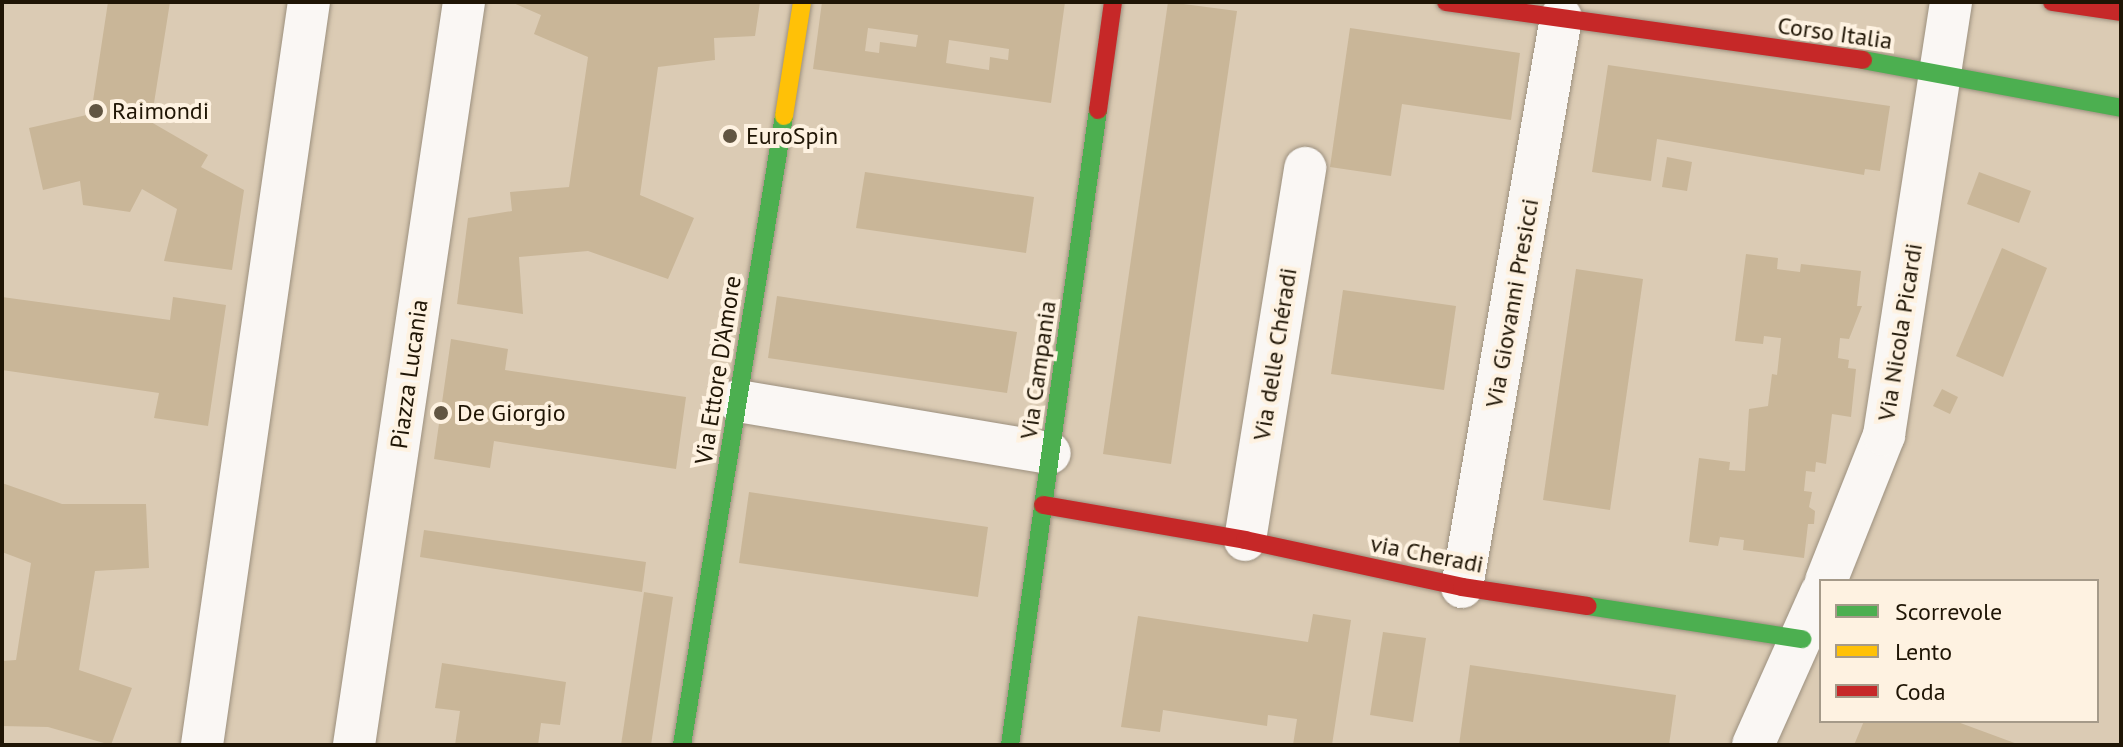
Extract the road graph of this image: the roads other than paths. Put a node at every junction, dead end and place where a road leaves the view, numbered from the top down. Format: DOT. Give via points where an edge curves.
graph roads {
  1 [pos="309,2"];
  2 [pos="464,2"];
  3 [pos="802,2"];
  4 [pos="1113,2"];
  5 [pos="1446,2"];
  6 [pos="1951,2"];
  7 [pos="2052,2"];
  8 [pos="2121,12"];
  9 [pos="1561,18"];
  10 [pos="1938,74"];
  11 [pos="2121,108"];
  12 [pos="1305,168"];
  13 [pos="738,401"];
  14 [pos="1050,453"];
  15 [pos="1043,505"];
  16 [pos="1245,540"];
  17 [pos="1827,579"];
  18 [pos="1462,587"];
  19 [pos="1819,598"];
  20 [pos="1802,639"];
  21 [pos="202,745"];
  22 [pos="354,745"];
  23 [pos="682,745"];
  24 [pos="1010,745"];
  25 [pos="1753,745"];
  1 -- 21 [label="street"];
  2 -- 22 [label="street, Piazza Lucania"];
  3 -- 13 [label="street, Via Ettore D'Amore"];
  4 -- 14 [label="street, Via Campania"];
  5 -- 9 [label="street, Corso Italia"];
  6 -- 10 [label="street, Via Nicola Picardi"];
  7 -- 8 [label="street"];
  9 -- 10 [label="street, Corso Italia"];
  9 -- 18 [label="street, Via Giovanni Presicci"];
  10 -- 11 [label="street, Corso Italia"];
  10 -- 17 [label="street, Via Nicola Picardi" via="1884,435"];
  12 -- 16 [label="street, Via delle Chéradi"];
  13 -- 14 [label="street"];
  13 -- 23 [label="street, Via Ettore D'Amore"];
  14 -- 15 [label="street, Via Campania"];
  15 -- 16 [label="street, via Cheradi"];
  15 -- 24 [label="street, Via Campania"];
  16 -- 18 [label="street, via Cheradi"];
  18 -- 20 [label="street, via Cheradi"];
  19 -- 20 [label="street"];
  20 -- 25 [label="street"];
}
